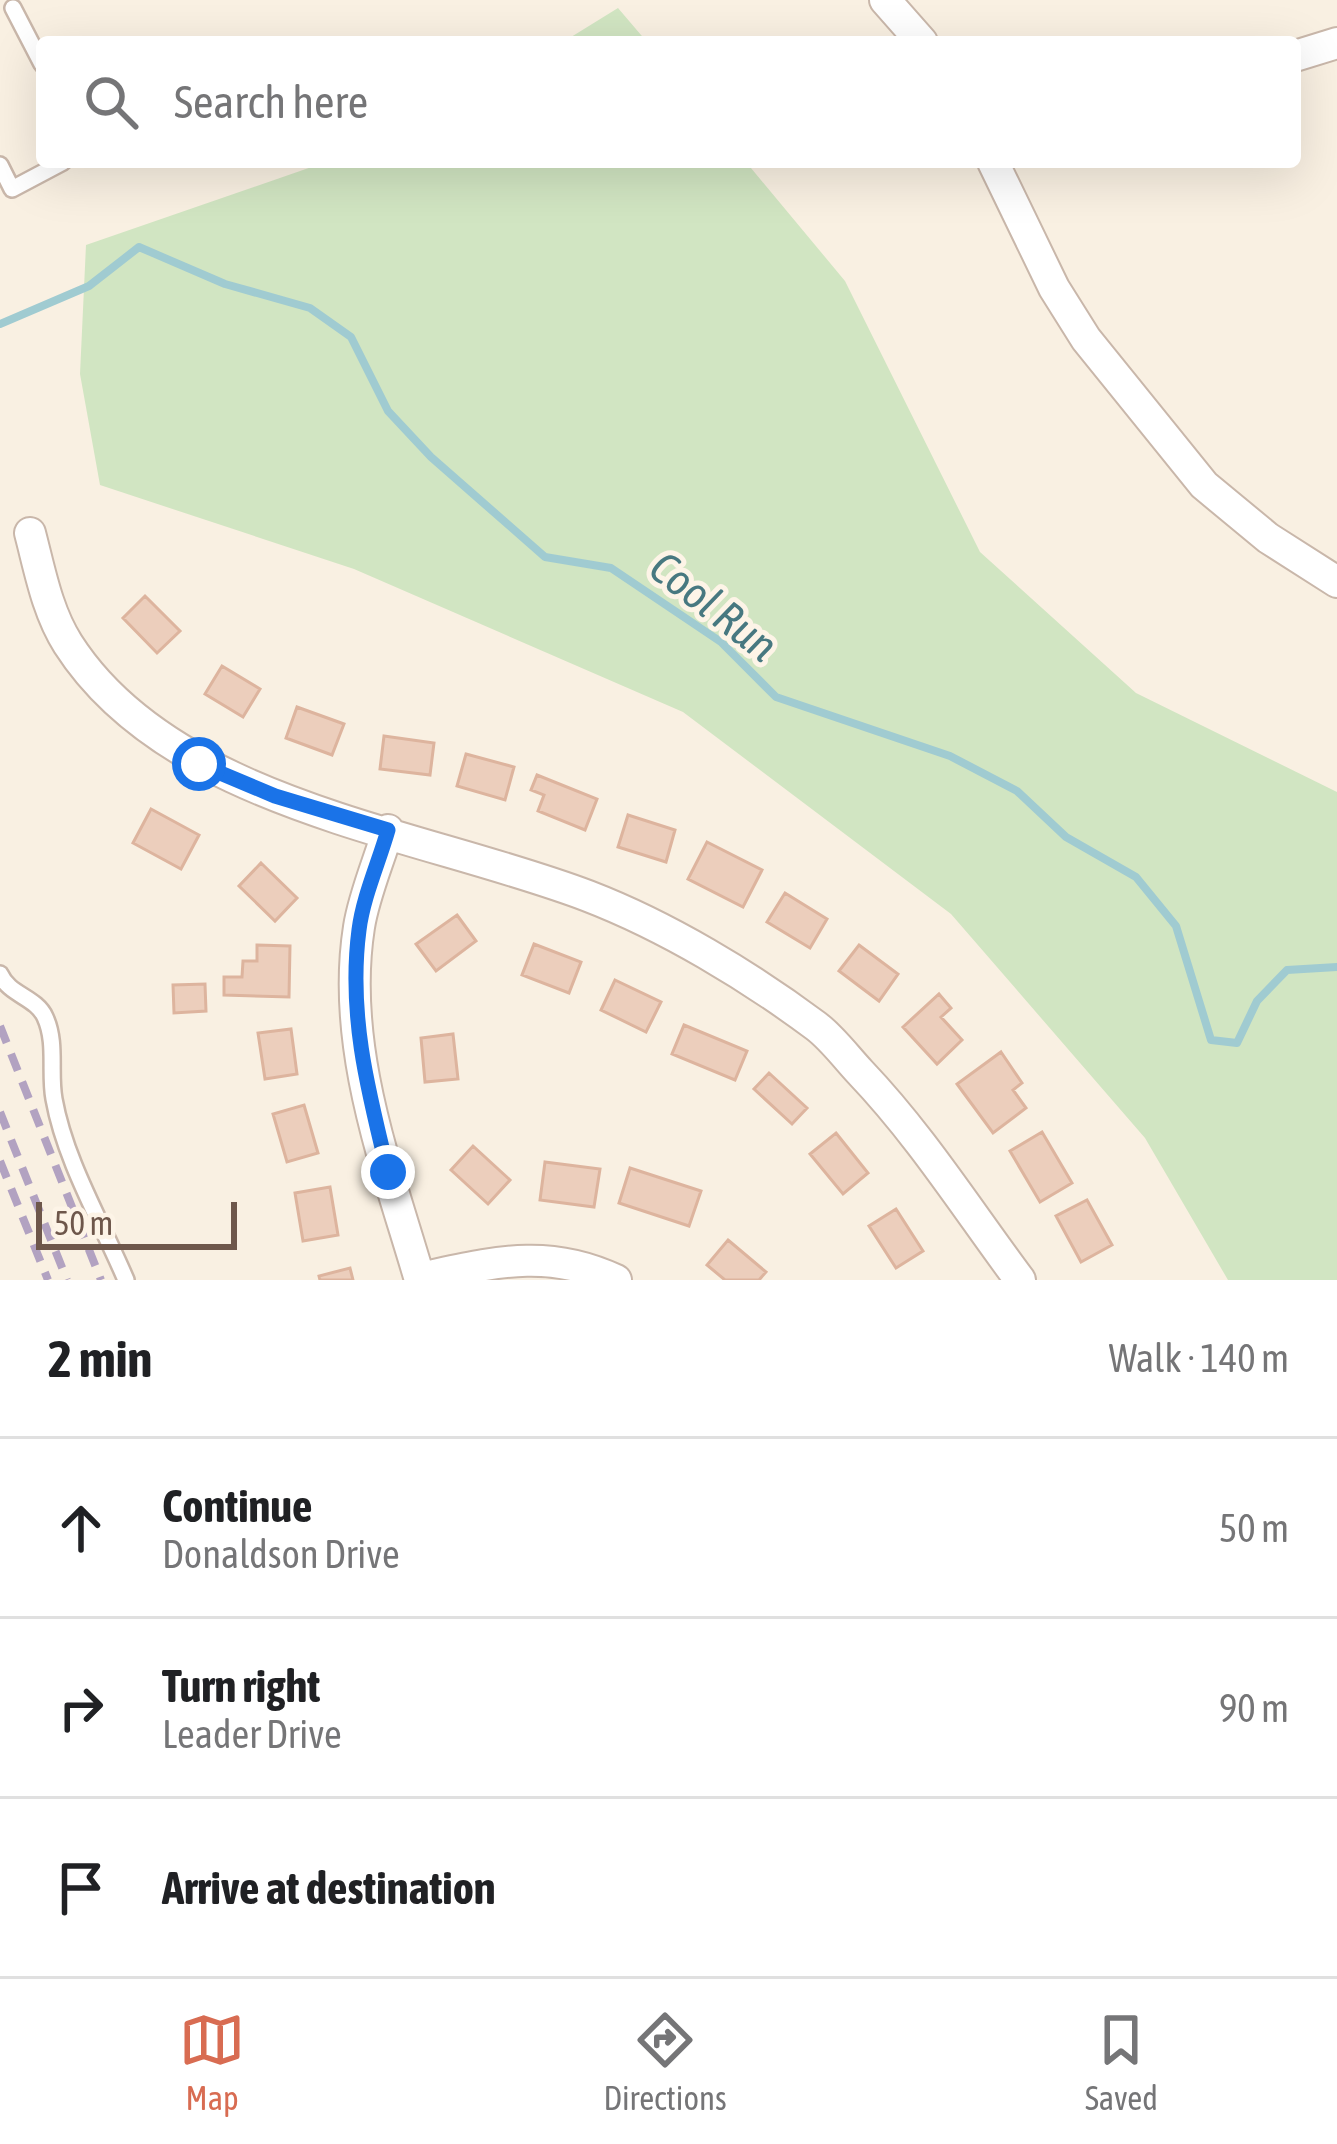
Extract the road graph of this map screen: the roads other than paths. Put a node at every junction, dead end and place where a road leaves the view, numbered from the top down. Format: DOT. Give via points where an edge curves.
graph roads {
  1 [pos="885,0"];
  2 [pos="10,10"];
  3 [pos="917,36"];
  4 [pos="1337,43"];
  5 [pos="36,54"];
  6 [pos="1301,54"];
  7 [pos="0,165"];
  8 [pos="52,168"];
  9 [pos="996,168"];
  10 [pos="30,533"];
  11 [pos="1337,582"];
  12 [pos="388,830"];
  13 [pos="0,974"];
  14 [pos="420,1279"];
  15 [pos="126,1280"];
  16 [pos="616,1280"];
  17 [pos="1020,1280"];
  1 -- 3 [label="street"];
  2 -- 5 [label="lane"];
  4 -- 6 [label="street"];
  7 -- 8 [label="lane" via="12,189"];
  9 -- 11 [label="street" via="1086,339 1204,485"];
  10 -- 12 [label="street" via="49,604 97,685 199,764"];
  12 -- 14 [label="street" via="359,926 355,997 360,1060"];
  12 -- 17 [label="street" via="590,897 666,933 819,1028 911,1126"];
  13 -- 15 [label="lane" via="42,1010 64,1133"];
  14 -- 16 [label="street" via="524,1257"];
}
